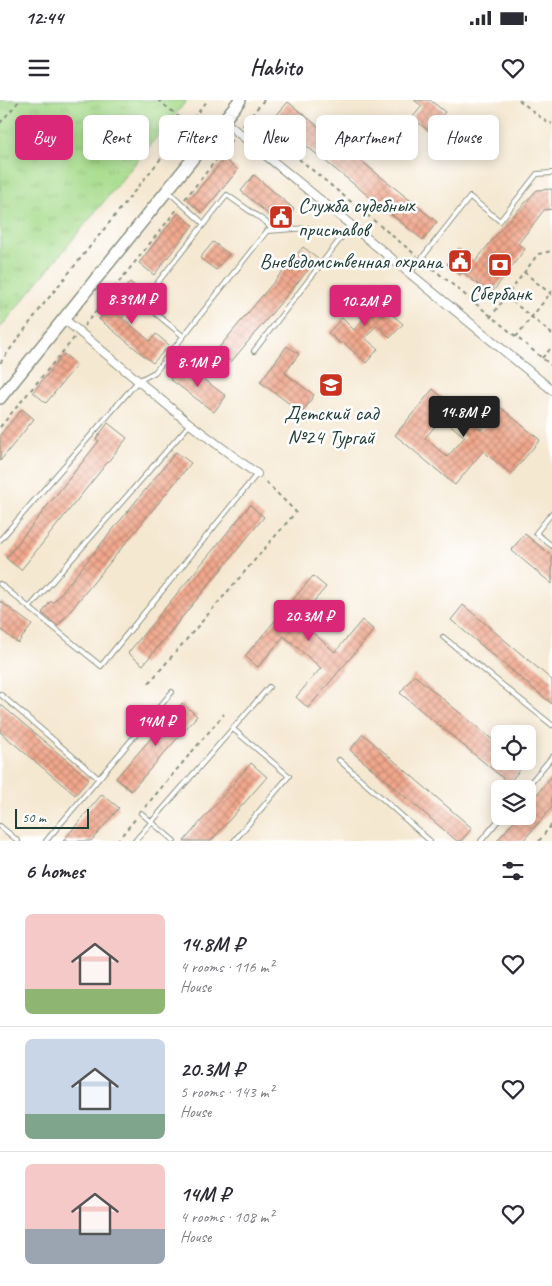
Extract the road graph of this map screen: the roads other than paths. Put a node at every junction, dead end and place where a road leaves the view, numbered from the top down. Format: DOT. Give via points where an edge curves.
graph roads {
  1 [pos="240,100"];
  2 [pos="229,115"];
  3 [pos="234,129"];
  4 [pos="192,160"];
  5 [pos="552,173"];
  6 [pos="167,191"];
  7 [pos="204,224"];
  8 [pos="352,226"];
  9 [pos="308,228"];
  10 [pos="271,230"];
  11 [pos="410,273"];
  12 [pos="64,319"];
  13 [pos="183,336"];
  14 [pos="254,351"];
  15 [pos="138,381"];
  16 [pos="552,390"];
  17 [pos="0,398"];
  18 [pos="190,424"];
  19 [pos="257,474"];
  20 [pos="552,513"];
  21 [pos="0,540"];
  22 [pos="552,546"];
  23 [pos="0,584"];
  24 [pos="29,608"];
  25 [pos="443,637"];
  26 [pos="269,687"];
  27 [pos="172,692"];
  28 [pos="0,694"];
  29 [pos="552,725"];
  30 [pos="233,729"];
  31 [pos="552,757"];
  32 [pos="340,760"];
  33 [pos="98,778"];
  34 [pos="533,780"];
  35 [pos="141,813"];
  36 [pos="151,822"];
  37 [pos="494,825"];
  38 [pos="0,826"];
  39 [pos="18,841"];
  40 [pos="46,841"];
  41 [pos="135,841"];
  42 [pos="174,841"];
  43 [pos="234,841"];
  44 [pos="430,841"];
  45 [pos="481,841"];
  1 -- 2 [label="street"];
  3 -- 8 [label="street"];
  4 -- 6 [label="street"];
  5 -- 11 [label="lane" via="537,174 500,221 470,196"];
  6 -- 7 [label="lane"];
  6 -- 12 [label="street"];
  7 -- 10 [label="lane" via="227,194 267,223"];
  7 -- 13 [label="lane" via="142,302"];
  8 -- 11 [label="street"];
  8 -- 14 [label="lane"];
  9 -- 10 [label="lane"];
  10 -- 13 [label="lane" via="267,230"];
  11 -- 16 [label="street"];
  12 -- 15 [label="street"];
  12 -- 17 [label="street"];
  13 -- 15 [label="lane" via="155,372"];
  15 -- 18 [label="street"];
  15 -- 21 [label="lane"];
  18 -- 19 [label="street"];
  18 -- 24 [label="lane"];
  19 -- 24 [label="lane" via="101,666"];
  20 -- 22 [label="lane" via="536,533"];
  23 -- 24 [label="lane"];
  25 -- 29 [label="lane"];
  26 -- 30 [label="lane"];
  27 -- 33 [label="lane"];
  28 -- 33 [label="lane"];
  30 -- 36 [label="lane"];
  30 -- 43 [label="lane" via="288,776"];
  31 -- 34 [label="lane"];
  32 -- 44 [label="lane"];
  33 -- 40 [label="lane"];
  35 -- 36 [label="lane"];
  36 -- 41 [label="lane"];
  36 -- 42 [label="lane"];
  37 -- 45 [label="lane"];
  38 -- 39 [label="lane"];
}
